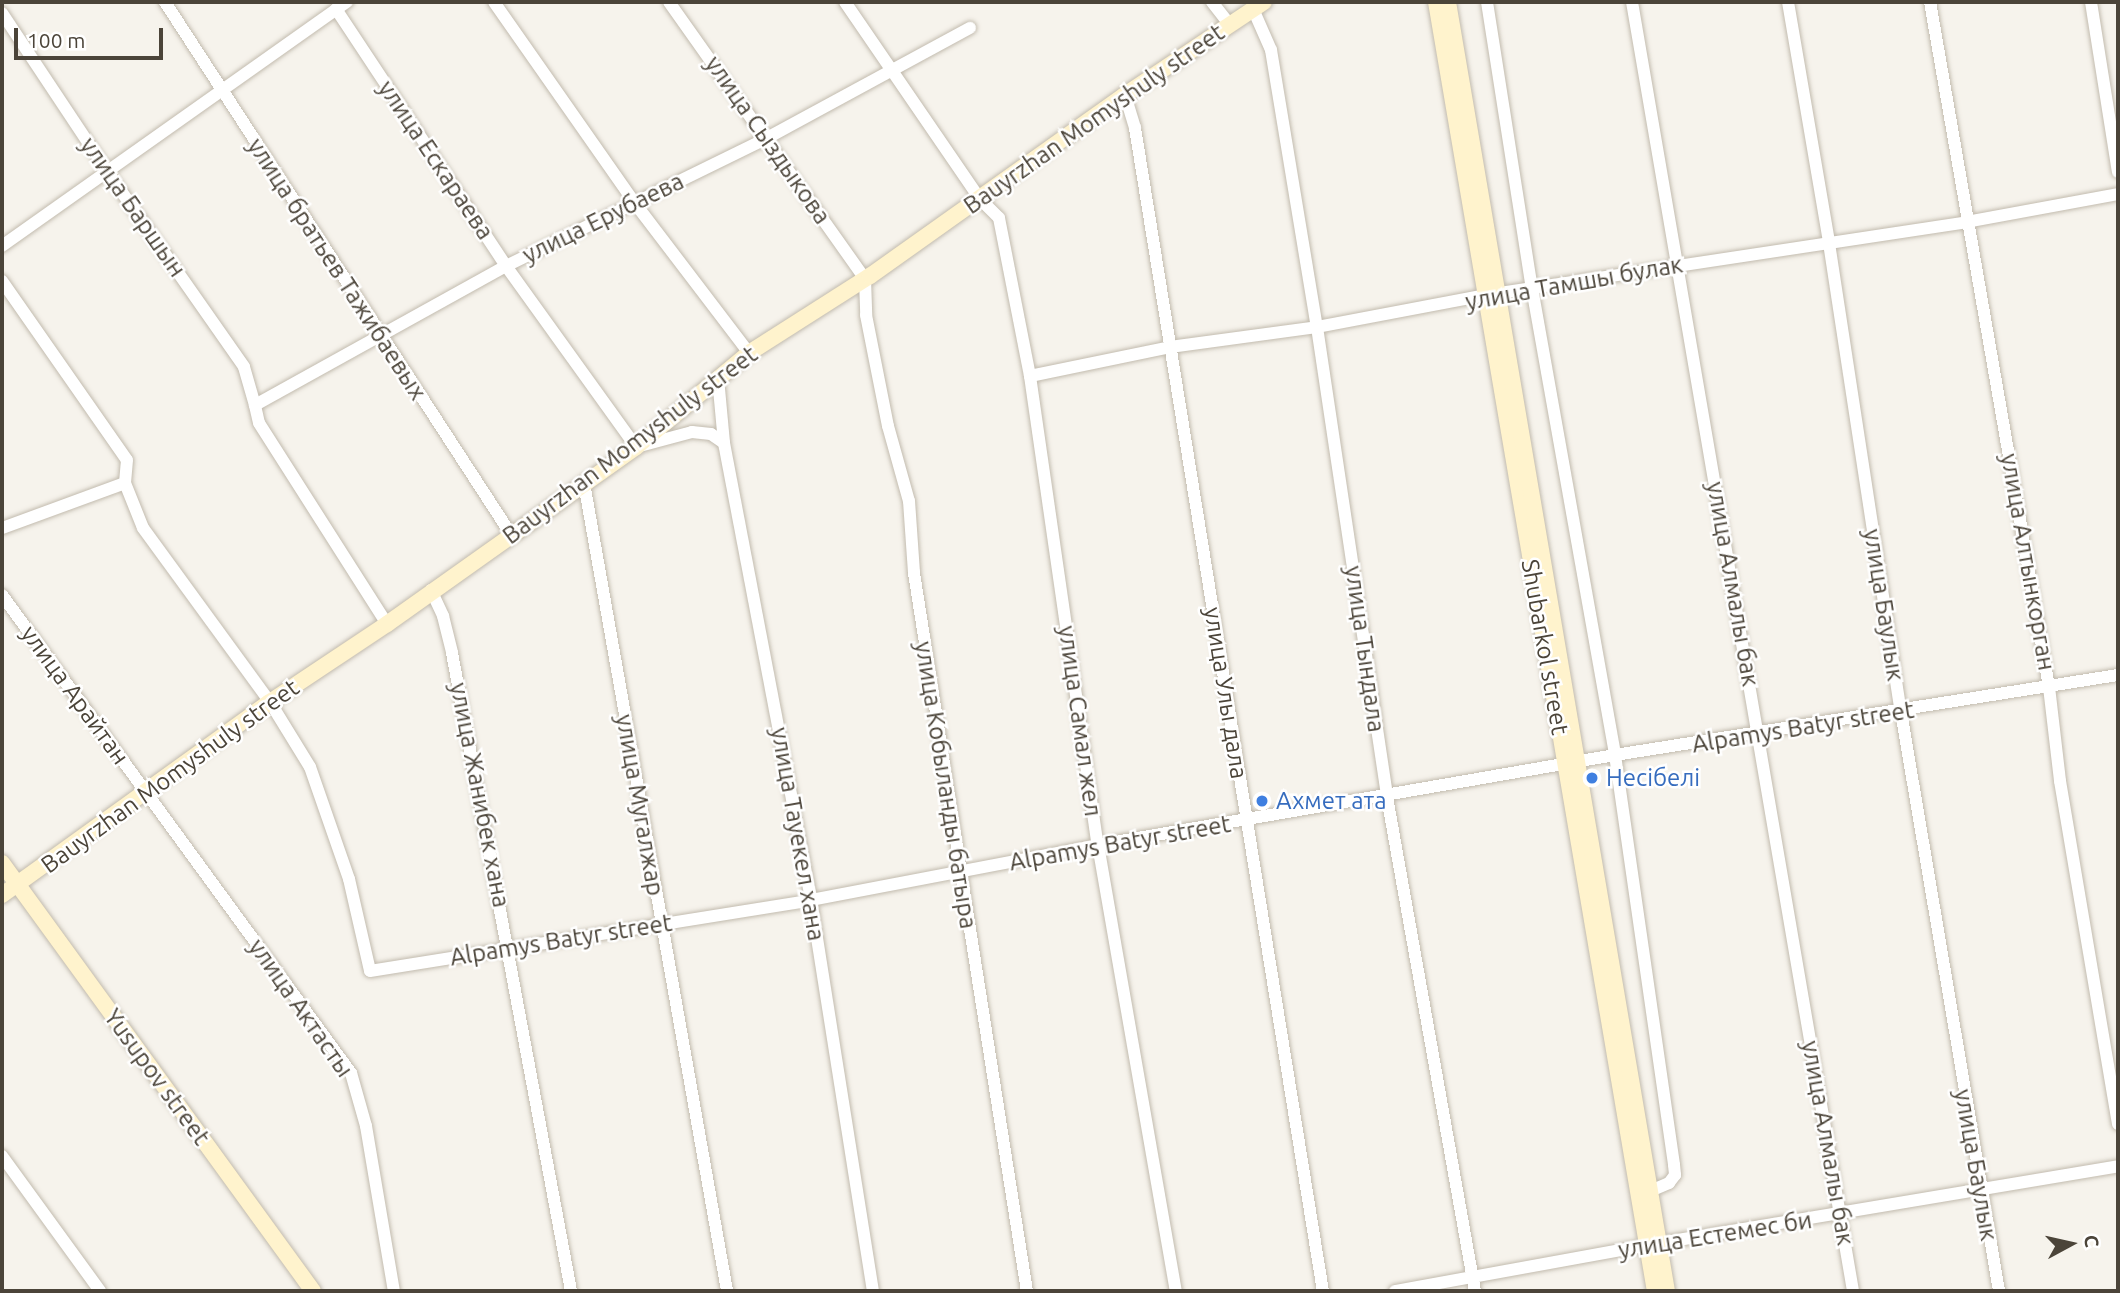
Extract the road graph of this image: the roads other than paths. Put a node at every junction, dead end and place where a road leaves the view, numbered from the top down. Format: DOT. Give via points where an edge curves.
graph roads {
  1 [pos="164,2"];
  2 [pos="494,2"];
  3 [pos="669,2"];
  4 [pos="845,2"];
  5 [pos="1212,2"];
  6 [pos="1436,2"];
  7 [pos="1448,2"];
  8 [pos="1487,2"];
  9 [pos="1632,2"];
  10 [pos="1788,2"];
  11 [pos="1930,2"];
  12 [pos="2091,2"];
  13 [pos="1259,5"];
  14 [pos="341,6"];
  15 [pos="2,13"];
  16 [pos="1229,24"];
  17 [pos="970,28"];
  18 [pos="891,70"];
  19 [pos="220,91"];
  20 [pos="1125,95"];
  21 [pos="767,138"];
  22 [pos="107,171"];
  23 [pos="2118,172"];
  24 [pos="2118,194"];
  25 [pos="980,199"];
  26 [pos="634,202"];
  27 [pos="1966,222"];
  28 [pos="1829,243"];
  29 [pos="2,246"];
  30 [pos="1677,265"];
  31 [pos="506,266"];
  32 [pos="865,279"];
  33 [pos="2,281"];
  34 [pos="1532,288"];
  35 [pos="1492,294"];
  36 [pos="1317,327"];
  37 [pos="382,337"];
  38 [pos="1170,347"];
  39 [pos="749,353"];
  40 [pos="1030,376"];
  41 [pos="718,378"];
  42 [pos="255,405"];
  43 [pos="724,443"];
  44 [pos="636,447"];
  45 [pos="125,483"];
  46 [pos="584,483"];
  47 [pos="2,528"];
  48 [pos="512,536"];
  49 [pos="431,590"];
  50 [pos="2,595"];
  51 [pos="387,624"];
  52 [pos="2118,675"];
  53 [pos="2049,687"];
  54 [pos="270,702"];
  55 [pos="1900,712"];
  56 [pos="1758,734"];
  57 [pos="1615,755"];
  58 [pos="1571,763"];
  59 [pos="147,795"];
  60 [pos="1387,797"];
  61 [pos="1246,821"];
  62 [pos="1098,845"];
  63 [pos="2,863"];
  64 [pos="959,871"];
  65 [pos="16,885"];
  66 [pos="2,895"];
  67 [pos="811,900"];
  68 [pos="661,925"];
  69 [pos="509,947"];
  70 [pos="2118,1124"];
  71 [pos="2,1156"];
  72 [pos="2118,1166"];
  73 [pos="1980,1190"];
  74 [pos="1650,1191"];
  75 [pos="1839,1214"];
  76 [pos="1653,1244"];
  77 [pos="1472,1278"];
  78 [pos="100,1291"];
  79 [pos="311,1291"];
  80 [pos="394,1291"];
  81 [pos="571,1291"];
  82 [pos="727,1291"];
  83 [pos="873,1291"];
  84 [pos="1027,1291"];
  85 [pos="1176,1291"];
  86 [pos="1323,1291"];
  87 [pos="1395,1291"];
  88 [pos="1475,1291"];
  89 [pos="1656,1291"];
  90 [pos="1667,1291"];
  91 [pos="1853,1291"];
  92 [pos="1999,1291"];
  1 -- 19 [label="street, улица братьев Тажибаевых"];
  2 -- 26 [label="street"];
  3 -- 21 [label="street, улица Сыздыкова"];
  4 -- 18 [label="street, улица Самал жел"];
  5 -- 16 [label="street"];
  6 -- 35 [label="street, Shubarkol street"];
  7 -- 35 [label="street, Shubarkol street"];
  8 -- 34 [label="street, Shubarkol street"];
  9 -- 30 [label="street, улица Алмалы бак"];
  10 -- 28 [label="street, улица Баулык"];
  11 -- 27 [label="street, улица Алтынкорган"];
  12 -- 23 [label="street"];
  13 -- 16 [label="street, Bauyrzhan Momyshuly street"];
  13 -- 36 [label="street, улица Тындала" via="1271,50"];
  14 -- 19 [label="street"];
  14 -- 31 [label="street, улица Ескараева"];
  15 -- 22 [label="street, улица Баршын"];
  16 -- 20 [label="street, Bauyrzhan Momyshuly street"];
  17 -- 18 [label="street, улица Ерубаева"];
  18 -- 21 [label="street, улица Ерубаева"];
  18 -- 25 [label="street, улица Самал жел"];
  19 -- 22 [label="street"];
  19 -- 37 [label="street, улица братьев Тажибаевых"];
  20 -- 25 [label="street, Bauyrzhan Momyshuly street"];
  20 -- 38 [label="street, улица Улы дала" via="1136,128"];
  21 -- 26 [label="street, улица Ерубаева"];
  21 -- 32 [label="street, улица Сыздыкова"];
  22 -- 29 [label="street"];
  22 -- 42 [label="street, улица Баршын" via="244,367"];
  24 -- 27 [label="street, улица Тамшы булак"];
  25 -- 32 [label="street, Bauyrzhan Momyshuly street"];
  25 -- 40 [label="street, улица Самал жел" via="999,218"];
  26 -- 31 [label="street, улица Ерубаева"];
  26 -- 39 [label="street"];
  27 -- 28 [label="street, улица Тамшы булак"];
  27 -- 53 [label="street, улица Алтынкорган"];
  28 -- 30 [label="street, улица Тамшы булак"];
  28 -- 55 [label="street, улица Баулык"];
  30 -- 34 [label="street, улица Тамшы булак"];
  30 -- 56 [label="street, улица Алмалы бак"];
  31 -- 37 [label="street, улица Ерубаева"];
  31 -- 44 [label="street, улица Ескараева"];
  32 -- 39 [label="street, Bauyrzhan Momyshuly street"];
  32 -- 64 [label="street, улица Кобыланды батыра" via="866,315 909,502 914,573"];
  33 -- 45 [label="street" via="127,460"];
  34 -- 35 [label="street, улица Тамшы булак"];
  34 -- 57 [label="street, Shubarkol street"];
  35 -- 36 [label="street, улица Тамшы булак"];
  35 -- 58 [label="street, Shubarkol street"];
  36 -- 38 [label="street, улица Тамшы булак"];
  36 -- 60 [label="street, улица Тындала"];
  37 -- 42 [label="street, улица Ерубаева"];
  37 -- 48 [label="street, улица братьев Тажибаевых"];
  38 -- 40 [label="street, улица Тамшы булак"];
  38 -- 61 [label="street, улица Улы дала"];
  39 -- 41 [label="street, Bauyrzhan Momyshuly street"];
  40 -- 62 [label="street, улица Самал жел"];
  41 -- 43 [label="street, улица Тауекел хана"];
  41 -- 44 [label="street, Bauyrzhan Momyshuly street"];
  42 -- 51 [label="street" via="259,423"];
  43 -- 44 [label="street" via="692,432"];
  43 -- 67 [label="street, улица Тауекел хана"];
  44 -- 46 [label="street, Bauyrzhan Momyshuly street"];
  45 -- 47 [label="street"];
  45 -- 54 [label="street" via="143,528"];
  46 -- 48 [label="street, Bauyrzhan Momyshuly street"];
  46 -- 68 [label="street, улица Мугалжар"];
  48 -- 49 [label="street, Bauyrzhan Momyshuly street"];
  49 -- 51 [label="street, Bauyrzhan Momyshuly street"];
  49 -- 69 [label="street, улица Жанибек хана" via="452,653"];
  50 -- 59 [label="street, улица Арайтан"];
  51 -- 54 [label="street, Bauyrzhan Momyshuly street"];
  52 -- 53 [label="street, Alpamys Batyr street"];
  53 -- 55 [label="street, Alpamys Batyr street"];
  53 -- 70 [label="street, улица Алтынкорган" via="2060,781"];
  54 -- 59 [label="street, Bauyrzhan Momyshuly street"];
  54 -- 69 [label="street, Alpamys Batyr street" via="310,768 349,880 370,971"];
  55 -- 56 [label="street, Alpamys Batyr street"];
  55 -- 73 [label="street, улица Баулык"];
  56 -- 57 [label="street, Alpamys Batyr street"];
  56 -- 75 [label="street, улица Алмалы бак"];
  57 -- 58 [label="street, Alpamys Batyr street"];
  57 -- 74 [label="street, Shubarkol street" via="1675,1175 1669,1183"];
  58 -- 60 [label="street, Alpamys Batyr street"];
  58 -- 74 [label="street, Shubarkol street"];
  58 -- 76 [label="street, Shubarkol street"];
  59 -- 65 [label="street, Bauyrzhan Momyshuly street"];
  59 -- 80 [label="street, улица Актасты" via="351,1073 366,1126"];
  60 -- 61 [label="street, Alpamys Batyr street"];
  60 -- 77 [label="street, улица Тындала"];
  61 -- 62 [label="street, Alpamys Batyr street"];
  61 -- 86 [label="street, улица Улы дала"];
  62 -- 64 [label="street, Alpamys Batyr street"];
  62 -- 85 [label="street, улица Самал жел"];
  63 -- 65 [label="street, Yusupov street"];
  64 -- 67 [label="street, Alpamys Batyr street"];
  64 -- 84 [label="street, улица Кобыланды батыра"];
  65 -- 66 [label="street, Bauyrzhan Momyshuly street"];
  65 -- 79 [label="street, Yusupov street"];
  67 -- 68 [label="street, Alpamys Batyr street"];
  67 -- 83 [label="street, улица Тауекел хана"];
  68 -- 69 [label="street, Alpamys Batyr street"];
  68 -- 82 [label="street, улица Мугалжар"];
  69 -- 81 [label="street, улица Жанибек хана"];
  71 -- 78 [label="street"];
  72 -- 73 [label="street, улица Естемес би"];
  73 -- 75 [label="street, улица Естемес би"];
  73 -- 92 [label="street, улица Баулык"];
  74 -- 76 [label="street, Shubarkol street"];
  75 -- 76 [label="street, улица Естемес би"];
  75 -- 91 [label="street, улица Алмалы бак"];
  76 -- 77 [label="street, улица Естемес би"];
  76 -- 89 [label="street, Shubarkol street"];
  76 -- 90 [label="street, Shubarkol street"];
  77 -- 87 [label="street, улица Естемес би"];
  77 -- 88 [label="street, улица Тындала"];
}
